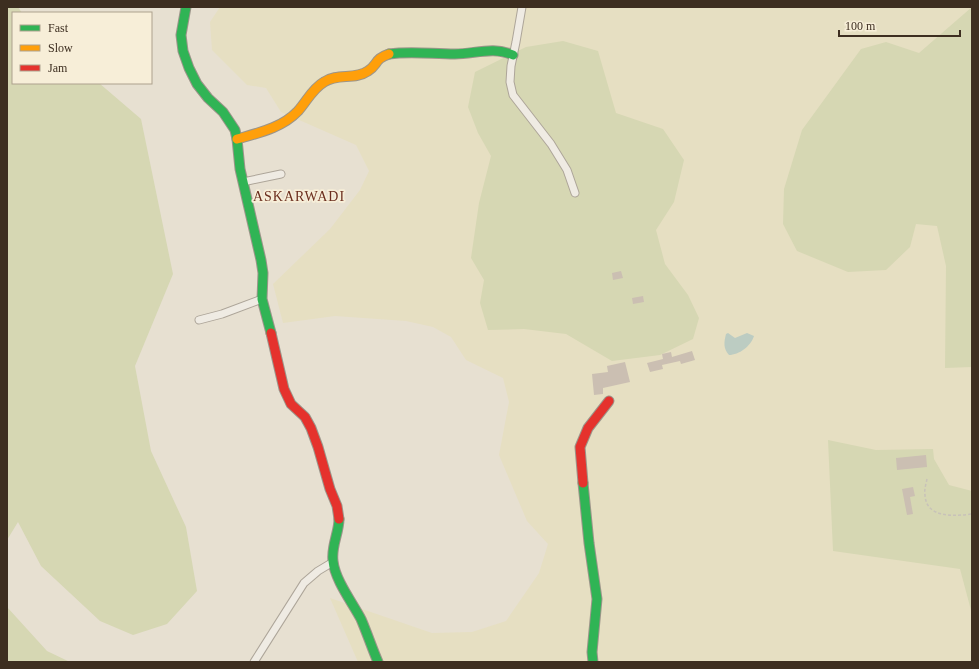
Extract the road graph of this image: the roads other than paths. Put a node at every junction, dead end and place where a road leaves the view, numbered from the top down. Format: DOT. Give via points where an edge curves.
graph roads {
  1 [pos="186,7"];
  2 [pos="522,7"];
  3 [pos="513,55"];
  4 [pos="237,139"];
  5 [pos="281,174"];
  6 [pos="243,182"];
  7 [pos="575,193"];
  8 [pos="262,299"];
  9 [pos="199,320"];
  10 [pos="609,401"];
  11 [pos="333,562"];
  12 [pos="254,662"];
  13 [pos="378,662"];
  14 [pos="593,662"];
  1 -- 4 [label="street" via="181,35 188,62 197,82 220,108 235,131"];
  2 -- 3 [label="street"];
  3 -- 4 [label="street" via="498,50 457,54 391,54 380,57 367,71 335,77 321,83 296,112 277,127"];
  3 -- 7 [label="street" via="510,82 513,94 551,144 567,170"];
  4 -- 6 [label="street"];
  5 -- 6 [label="street"];
  6 -- 8 [label="street" via="261,260"];
  8 -- 9 [label="street"];
  8 -- 11 [label="street" via="284,389 291,404 305,417 311,428 337,506 339,527 333,548"];
  10 -- 14 [label="street" via="591,422 580,447 597,599"];
  11 -- 12 [label="street" via="304,582"];
  11 -- 13 [label="street"];
}
